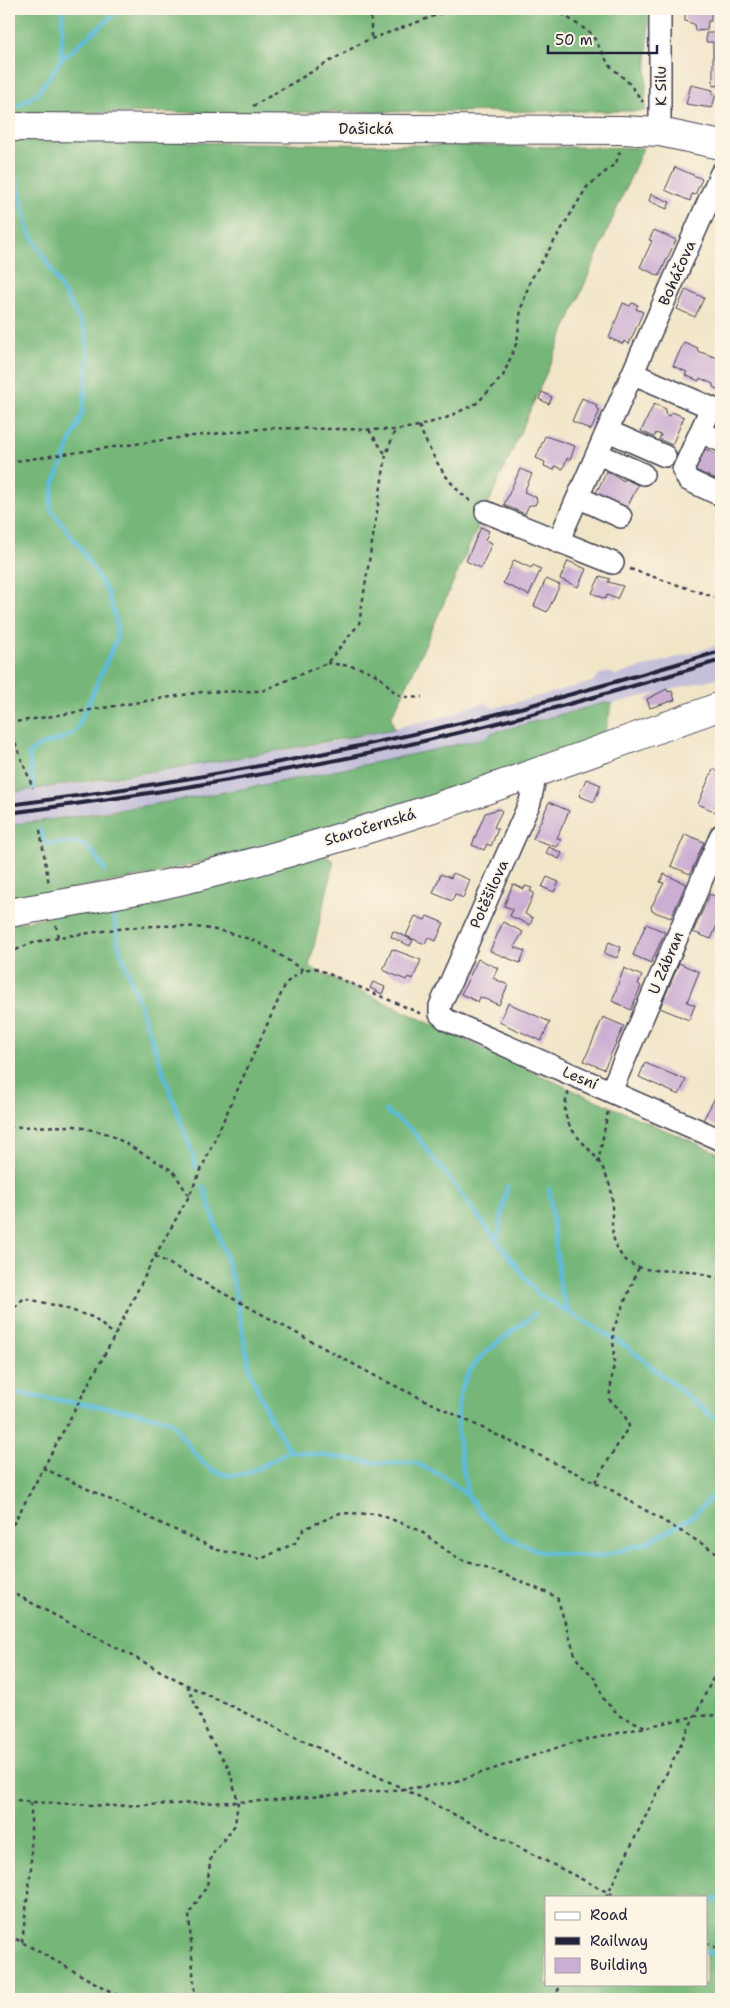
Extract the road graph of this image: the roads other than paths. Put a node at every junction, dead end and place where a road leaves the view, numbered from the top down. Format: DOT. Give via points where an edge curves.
graph roads {
  1 [pos="660,9"];
  2 [pos="9,127"];
  3 [pos="660,132"];
  4 [pos="721,145"];
  5 [pos="721,173"];
  6 [pos="634,374"];
  7 [pos="716,410"];
  8 [pos="608,431"];
  9 [pos="700,432"];
  10 [pos="721,441"];
  11 [pos="598,454"];
  12 [pos="665,456"];
  13 [pos="643,474"];
  14 [pos="720,495"];
  15 [pos="578,497"];
  16 [pos="486,512"];
  17 [pos="622,516"];
  18 [pos="558,542"];
  19 [pos="613,563"];
  20 [pos="721,706"];
  21 [pos="536,773"];
  22 [pos="721,835"];
  23 [pos="9,913"];
  24 [pos="440,1014"];
  25 [pos="610,1098"];
  26 [pos="721,1140"];
  1 -- 3 [label="street, K Silu"];
  2 -- 3 [label="main road, Dašická"];
  3 -- 4 [label="main road, Dašická"];
  5 -- 6 [label="street, Boháčova"];
  6 -- 7 [label="street"];
  6 -- 8 [label="street, Boháčova"];
  7 -- 9 [label="street"];
  8 -- 11 [label="street, Boháčova"];
  8 -- 12 [label="street"];
  9 -- 10 [label="street"];
  9 -- 14 [label="street" via="683,474 688,480"];
  11 -- 13 [label="street"];
  11 -- 15 [label="street, Boháčova"];
  15 -- 17 [label="street"];
  15 -- 18 [label="street, Boháčova"];
  16 -- 18 [label="street"];
  18 -- 19 [label="street"];
  20 -- 21 [label="main road, Staročernská"];
  21 -- 23 [label="main road, Staročernská" via="274,856 157,886"];
  21 -- 24 [label="street, Potěšilova" via="530,802 440,1006"];
  22 -- 25 [label="street, U Zábran"];
  24 -- 25 [label="street, Lesní"];
  25 -- 26 [label="street, Lesní"];
}
